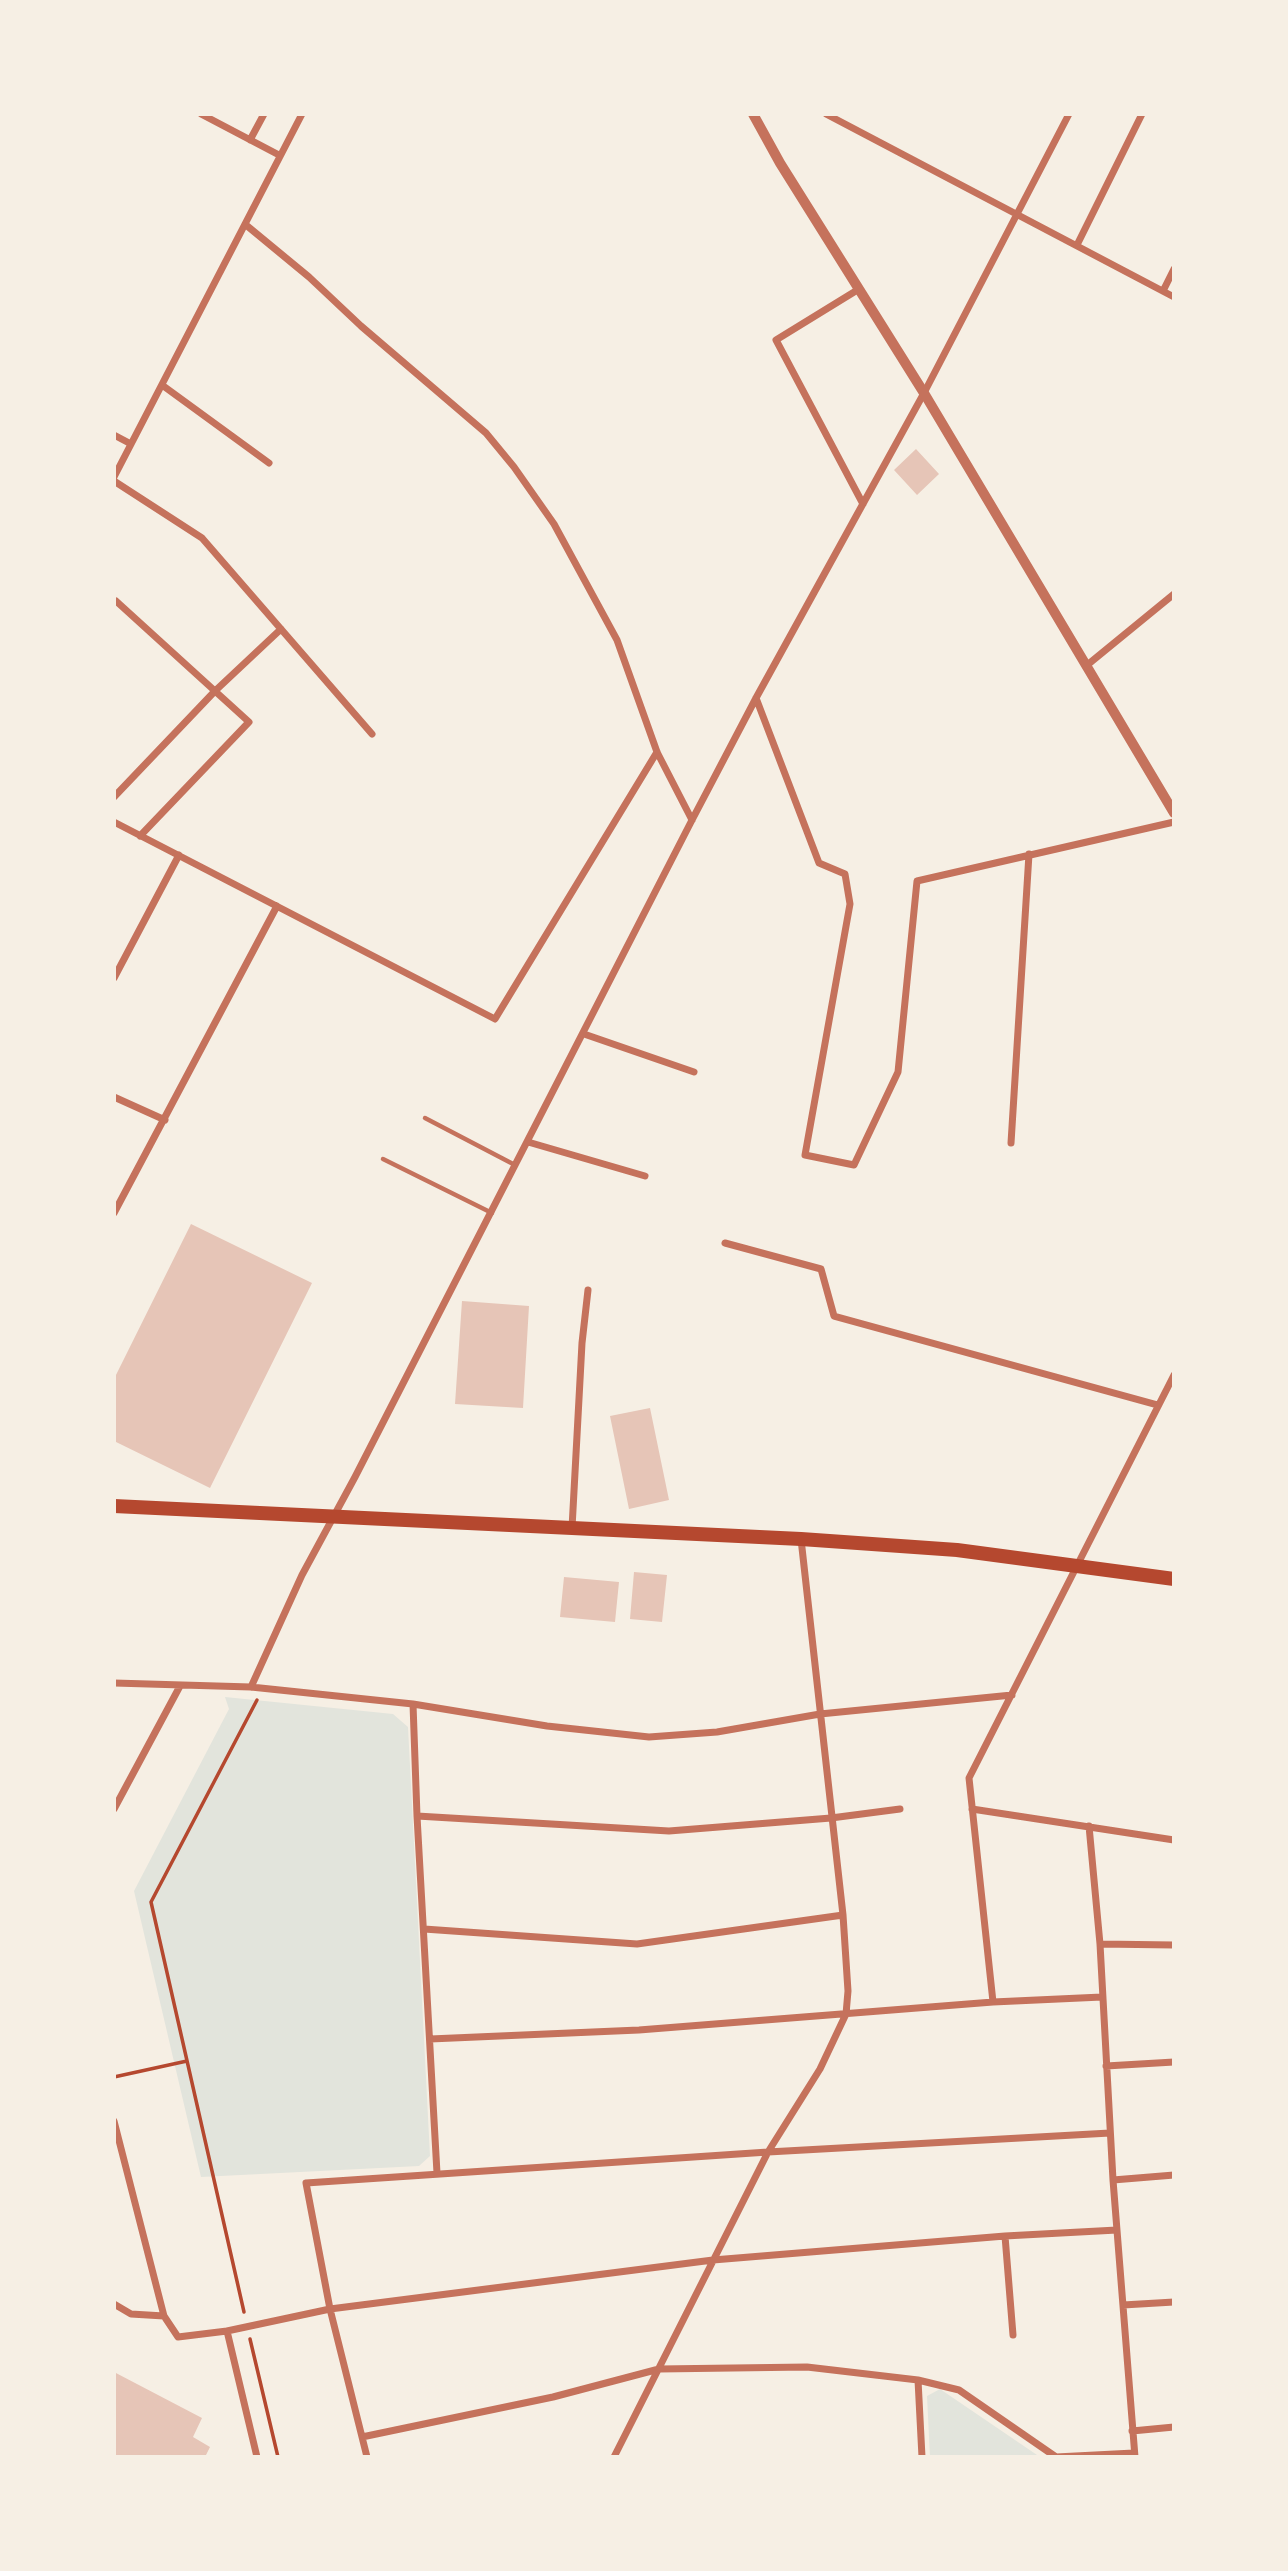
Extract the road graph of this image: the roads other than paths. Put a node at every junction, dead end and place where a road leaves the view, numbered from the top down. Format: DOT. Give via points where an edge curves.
graph roads {
  1 [pos="201,114"];
  2 [pos="264,114"];
  3 [pos="302,114"];
  4 [pos="753,114"];
  5 [pos="826,114"];
  6 [pos="1069,114"];
  7 [pos="1142,114"];
  8 [pos="250,139"];
  9 [pos="279,155"];
  10 [pos="1018,214"];
  11 [pos="246,225"];
  12 [pos="1077,245"];
  13 [pos="1174,269"];
  14 [pos="859,289"];
  15 [pos="1163,291"];
  16 [pos="1174,297"];
  17 [pos="162,385"];
  18 [pos="924,393"];
  19 [pos="114,435"];
  20 [pos="131,444"];
  21 [pos="269,463"];
  22 [pos="114,479"];
  23 [pos="863,504"];
  24 [pos="1174,594"];
  25 [pos="116,601"];
  26 [pos="281,629"];
  27 [pos="1086,666"];
  28 [pos="215,691"];
  29 [pos="756,698"];
  30 [pos="372,734"];
  31 [pos="657,752"];
  32 [pos="114,797"];
  33 [pos="1174,813"];
  34 [pos="692,820"];
  35 [pos="114,822"];
  36 [pos="1174,822"];
  37 [pos="140,836"];
  38 [pos="179,855"];
  39 [pos="1029,855"];
  40 [pos="277,906"];
  41 [pos="114,978"];
  42 [pos="584,1034"];
  43 [pos="694,1072"];
  44 [pos="114,1097"];
  45 [pos="425,1118"];
  46 [pos="165,1120"];
  47 [pos="528,1142"];
  48 [pos="1011,1143"];
  49 [pos="383,1159"];
  50 [pos="516,1166"];
  51 [pos="645,1176"];
  52 [pos="114,1213"];
  53 [pos="492,1213"];
  54 [pos="725,1243"];
  55 [pos="588,1290"];
  56 [pos="1174,1375"];
  57 [pos="1158,1405"];
  58 [pos="114,1506"];
  59 [pos="334,1517"];
  60 [pos="572,1529"];
  61 [pos="801,1539"];
  62 [pos="1078,1566"];
  63 [pos="1174,1579"];
  64 [pos="114,1683"];
  65 [pos="180,1686"];
  66 [pos="251,1687"];
  67 [pos="1012,1695"];
  68 [pos="413,1704"];
  69 [pos="820,1714"];
  70 [pos="114,1808"];
  71 [pos="900,1809"];
  72 [pos="972,1809"];
  73 [pos="417,1816"];
  74 [pos="831,1818"];
  75 [pos="1089,1826"];
  76 [pos="1174,1840"];
  77 [pos="843,1915"];
  78 [pos="424,1929"];
  79 [pos="1100,1944"];
  80 [pos="1174,1945"];
  81 [pos="1102,1997"];
  82 [pos="993,2002"];
  83 [pos="846,2014"];
  84 [pos="430,2039"];
  85 [pos="1174,2062"];
  86 [pos="1106,2066"];
  87 [pos="114,2120"];
  88 [pos="1110,2133"];
  89 [pos="768,2152"];
  90 [pos="437,2173"];
  91 [pos="1174,2175"];
  92 [pos="1113,2180"];
  93 [pos="1117,2230"];
  94 [pos="1005,2236"];
  95 [pos="713,2260"];
  96 [pos="1174,2302"];
  97 [pos="114,2304"];
  98 [pos="1123,2305"];
  99 [pos="330,2309"];
  100 [pos="164,2316"];
  101 [pos="227,2331"];
  102 [pos="1013,2335"];
  103 [pos="659,2369"];
  104 [pos="918,2380"];
  105 [pos="1174,2427"];
  106 [pos="1132,2431"];
  107 [pos="362,2437"];
  108 [pos="1134,2455"];
  109 [pos="257,2457"];
  110 [pos="367,2457"];
  111 [pos="614,2457"];
  112 [pos="922,2457"];
  1 -- 8 [label="street"];
  2 -- 8 [label="street"];
  3 -- 9 [label="street"];
  4 -- 14 [label="street"];
  5 -- 10 [label="street"];
  6 -- 10 [label="street"];
  7 -- 12 [label="street"];
  8 -- 9 [label="street"];
  9 -- 11 [label="street"];
  10 -- 12 [label="street"];
  10 -- 18 [label="street"];
  11 -- 17 [label="street"];
  11 -- 31 [label="street" via="486,433 514,467 554,524 617,640"];
  12 -- 15 [label="street"];
  13 -- 15 [label="street"];
  14 -- 18 [label="street"];
  14 -- 23 [label="street" via="776,340"];
  15 -- 16 [label="street"];
  17 -- 20 [label="street"];
  17 -- 21 [label="street"];
  18 -- 23 [label="street"];
  18 -- 27 [label="street"];
  19 -- 20 [label="street"];
  20 -- 22 [label="street"];
  22 -- 26 [label="street" via="202,538"];
  23 -- 29 [label="street"];
  24 -- 27 [label="street"];
  25 -- 28 [label="street"];
  26 -- 28 [label="street"];
  26 -- 30 [label="street"];
  27 -- 33 [label="street"];
  28 -- 32 [label="street"];
  28 -- 37 [label="street" via="249,722"];
  29 -- 34 [label="street"];
  29 -- 39 [label="street" via="819,863 845,874 850,904 805,1156 854,1165 898,1072 917,881"];
  31 -- 34 [label="street"];
  31 -- 40 [label="street" via="495,1018"];
  34 -- 42 [label="street"];
  35 -- 37 [label="street"];
  36 -- 39 [label="street"];
  37 -- 38 [label="street"];
  38 -- 40 [label="street"];
  38 -- 41 [label="street"];
  39 -- 48 [label="street"];
  40 -- 46 [label="street"];
  42 -- 43 [label="street"];
  42 -- 47 [label="street"];
  44 -- 46 [label="street"];
  45 -- 50 [label="lane"];
  46 -- 52 [label="street"];
  47 -- 50 [label="street"];
  47 -- 51 [label="street"];
  49 -- 53 [label="lane"];
  50 -- 53 [label="street"];
  53 -- 59 [label="street"];
  54 -- 57 [label="street" via="821,1269 834,1316"];
  55 -- 60 [label="street"];
  56 -- 57 [label="street"];
  57 -- 62 [label="street"];
  58 -- 59 [label="highway"];
  59 -- 60 [label="highway"];
  59 -- 66 [label="street"];
  60 -- 61 [label="highway"];
  61 -- 62 [label="highway" via="957,1550"];
  61 -- 69 [label="street"];
  62 -- 63 [label="highway"];
  62 -- 67 [label="street"];
  64 -- 65 [label="street"];
  65 -- 66 [label="street"];
  65 -- 70 [label="street"];
  66 -- 68 [label="street"];
  67 -- 69 [label="street"];
  67 -- 72 [label="street" via="969,1778"];
  68 -- 69 [label="street" via="649,1737 717,1732"];
  68 -- 73 [label="street"];
  69 -- 74 [label="street"];
  71 -- 74 [label="street"];
  72 -- 75 [label="street"];
  72 -- 82 [label="street"];
  73 -- 74 [label="street" via="669,1831"];
  73 -- 78 [label="street"];
  74 -- 77 [label="street"];
  75 -- 76 [label="street"];
  75 -- 79 [label="street"];
  77 -- 78 [label="street" via="637,1944"];
  77 -- 83 [label="street"];
  78 -- 84 [label="street"];
  79 -- 80 [label="street"];
  79 -- 81 [label="street"];
  81 -- 82 [label="street"];
  81 -- 86 [label="street"];
  82 -- 83 [label="street"];
  83 -- 84 [label="street" via="639,2031"];
  83 -- 89 [label="street" via="820,2069"];
  84 -- 90 [label="street"];
  85 -- 86 [label="street"];
  86 -- 88 [label="street"];
  87 -- 100 [label="street"];
  88 -- 89 [label="street"];
  88 -- 92 [label="street"];
  89 -- 90 [label="street"];
  89 -- 95 [label="street"];
  90 -- 99 [label="street" via="306,2183"];
  91 -- 92 [label="street"];
  92 -- 93 [label="street"];
  93 -- 94 [label="street"];
  93 -- 98 [label="street"];
  94 -- 95 [label="street"];
  94 -- 102 [label="street"];
  95 -- 99 [label="street"];
  95 -- 103 [label="street"];
  96 -- 98 [label="street"];
  97 -- 100 [label="street" via="131,2314"];
  98 -- 106 [label="street"];
  99 -- 101 [label="street"];
  99 -- 107 [label="street"];
  100 -- 101 [label="street" via="178,2337"];
  101 -- 109 [label="street"];
  103 -- 104 [label="street" via="807,2367"];
  103 -- 107 [label="street" via="553,2398"];
  103 -- 111 [label="street"];
  104 -- 108 [label="street" via="959,2390 1056,2457"];
  104 -- 112 [label="street"];
  105 -- 106 [label="street"];
  106 -- 108 [label="street"];
  107 -- 110 [label="street"];
}
